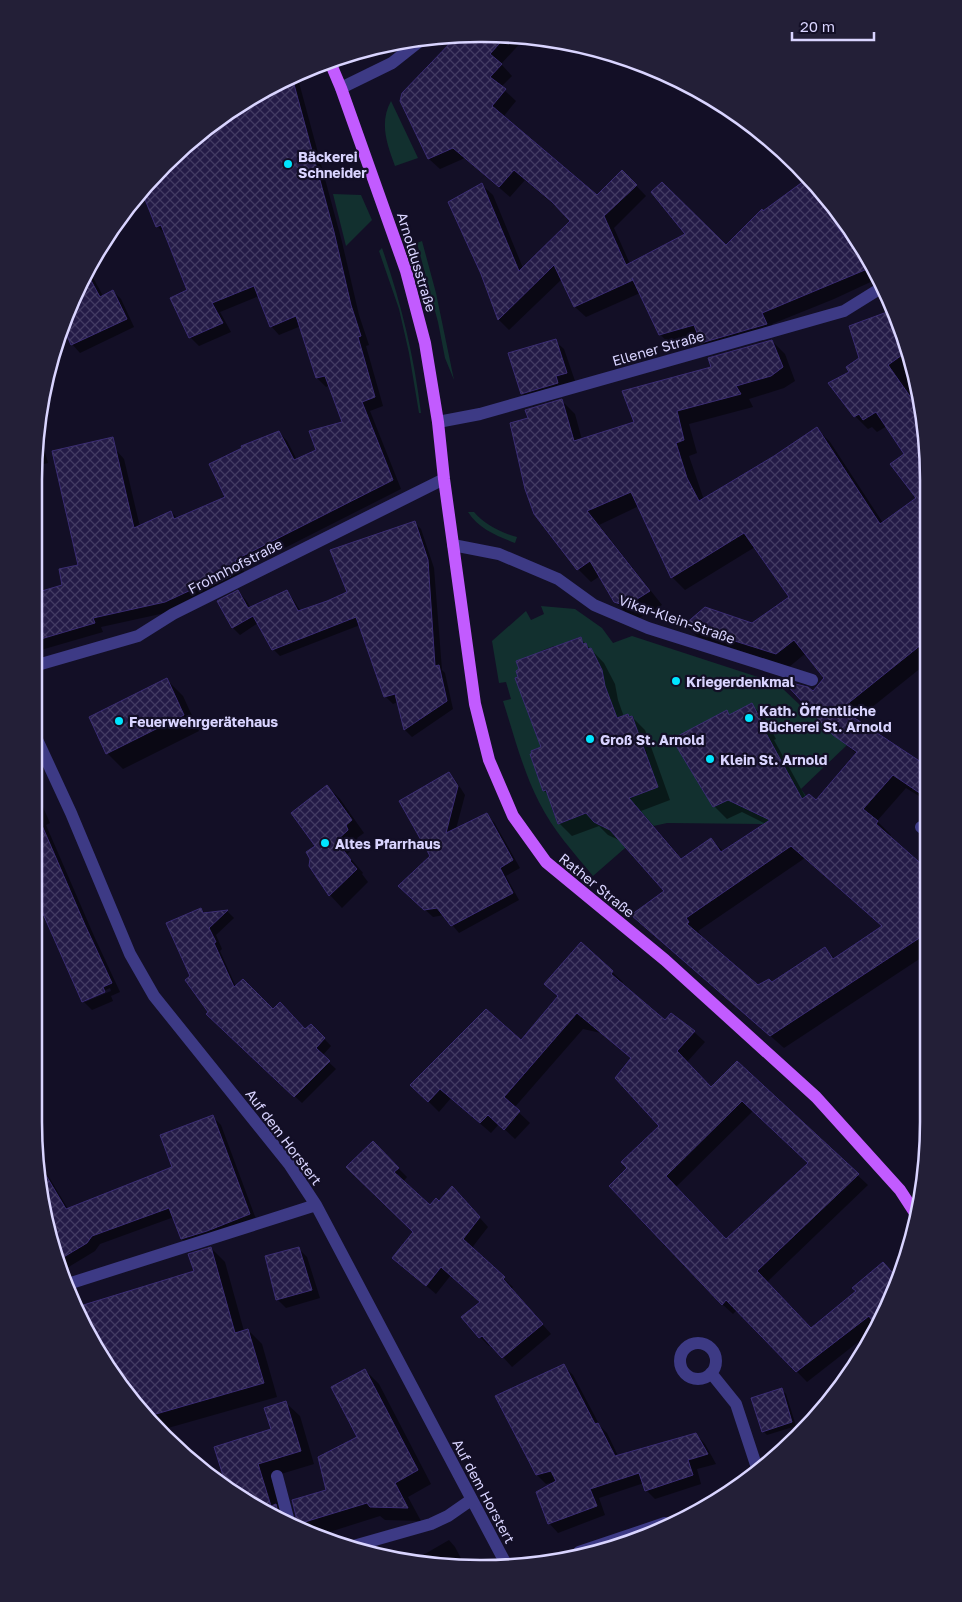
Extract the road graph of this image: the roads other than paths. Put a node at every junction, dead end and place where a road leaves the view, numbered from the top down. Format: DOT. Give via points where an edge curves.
graph roads {
  1 [pos="410,48"];
  2 [pos="333,69"];
  3 [pos="341,88"];
  4 [pos="876,291"];
  5 [pos="438,422"];
  6 [pos="444,478"];
  7 [pos="454,545"];
  8 [pos="42,664"];
  9 [pos="812,680"];
  10 [pos="42,750"];
  11 [pos="316,1205"];
  12 [pos="911,1207"];
  13 [pos="73,1282"];
  14 [pos="711,1373"];
  15 [pos="755,1463"];
  16 [pos="277,1476"];
  17 [pos="471,1500"];
  18 [pos="287,1514"];
  19 [pos="363,1543"];
  20 [pos="503,1559"];
  1 -- 3 [label="street" via="392,63"];
  2 -- 3 [label="main road, Arnoldusstraße"];
  3 -- 5 [label="main road, Arnoldusstraße" via="406,271 425,343"];
  4 -- 5 [label="street, Ellener Straße" via="844,311 480,414"];
  5 -- 6 [label="main road, Arnoldusstraße"];
  6 -- 7 [label="main road, Rather Straße"];
  6 -- 8 [label="street, Frohnhofstraße" via="173,614 138,636"];
  7 -- 9 [label="street, Vikar-Klein-Straße" via="499,554 558,580 594,606 648,628"];
  7 -- 12 [label="main road, Rather Straße" via="475,704 489,760 513,816 546,862 665,960 816,1097 900,1190"];
  10 -- 11 [label="street, Auf dem Horstert" via="130,954 154,996 289,1164"];
  11 -- 13 [label="street"];
  11 -- 17 [label="street, Auf dem Horstert"];
  14 -- 15 [label="street" via="736,1404"];
  16 -- 18 [label="street"];
  17 -- 19 [label="street" via="431,1524"];
  17 -- 20 [label="street, Auf dem Horstert"];
}
